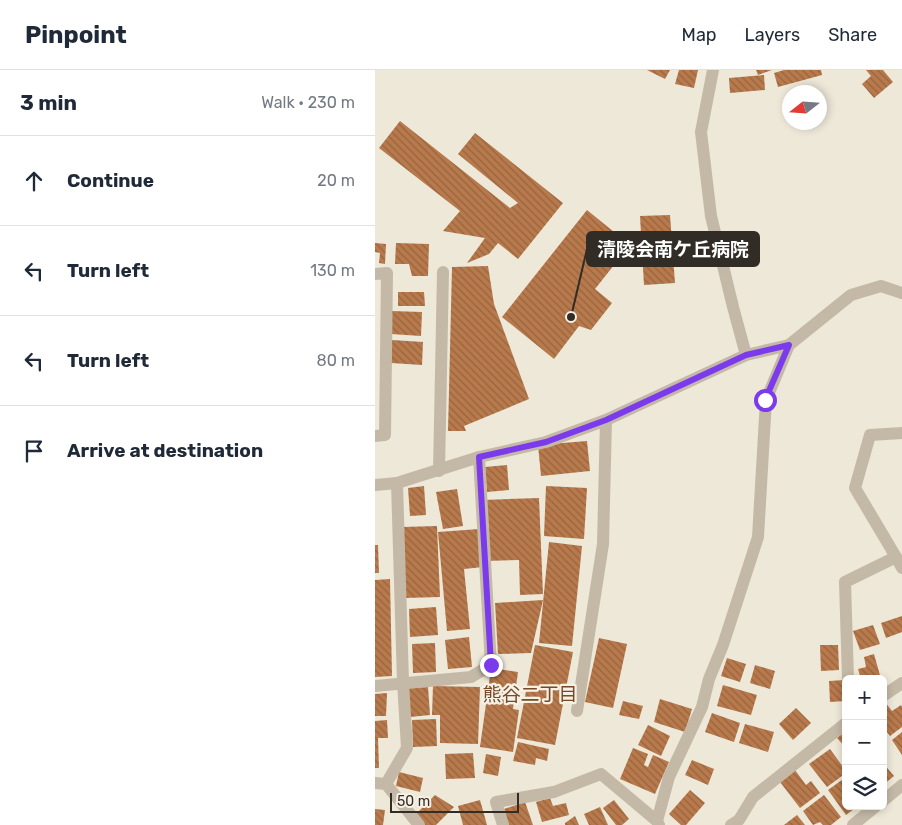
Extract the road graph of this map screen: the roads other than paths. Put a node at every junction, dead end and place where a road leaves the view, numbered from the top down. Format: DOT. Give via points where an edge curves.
graph roads {
  1 [pos="713,70"];
  2 [pos="443,272"];
  3 [pos="375,274"];
  4 [pos="902,293"];
  5 [pos="789,345"];
  6 [pos="381,348"];
  7 [pos="746,355"];
  8 [pos="606,420"];
  9 [pos="902,433"];
  10 [pos="375,436"];
  11 [pos="479,457"];
  12 [pos="439,471"];
  13 [pos="397,484"];
  14 [pos="375,485"];
  15 [pos="899,562"];
  16 [pos="849,675"];
  17 [pos="403,682"];
  18 [pos="902,683"];
  19 [pos="375,686"];
  20 [pos="887,693"];
  21 [pos="577,711"];
  22 [pos="842,726"];
  23 [pos="381,783"];
  24 [pos="902,785"];
  25 [pos="887,798"];
  26 [pos="871,810"];
  27 [pos="658,823"];
  28 [pos="419,825"];
  29 [pos="503,825"];
  30 [pos="731,825"];
  31 [pos="853,825"];
  1 -- 7 [label="street" via="701,132 711,216"];
  2 -- 12 [label="street"];
  3 -- 6 [label="street" via="387,273"];
  4 -- 5 [label="street" via="881,286 851,295"];
  5 -- 7 [label="street"];
  5 -- 27 [label="street" via="765,400 758,537 701,708 669,777"];
  6 -- 10 [label="street" via="385,435"];
  7 -- 8 [label="street"];
  8 -- 11 [label="street" via="546,442"];
  8 -- 21 [label="street" via="603,544"];
  9 -- 15 [label="street" via="870,435 855,488"];
  11 -- 12 [label="street"];
  11 -- 17 [label="street" via="491,665 471,677"];
  12 -- 13 [label="street"];
  13 -- 14 [label="street"];
  13 -- 17 [label="street"];
  15 -- 16 [label="street" via="845,582"];
  17 -- 19 [label="street"];
  17 -- 23 [label="street" via="407,748"];
  18 -- 20 [label="street"];
  22 -- 30 [label="street" via="753,796 739,820"];
  23 -- 28 [label="street"];
  24 -- 25 [label="street"];
  26 -- 31 [label="street"];
  27 -- 29 [label="street" via="601,774 555,792 496,802"];
}
